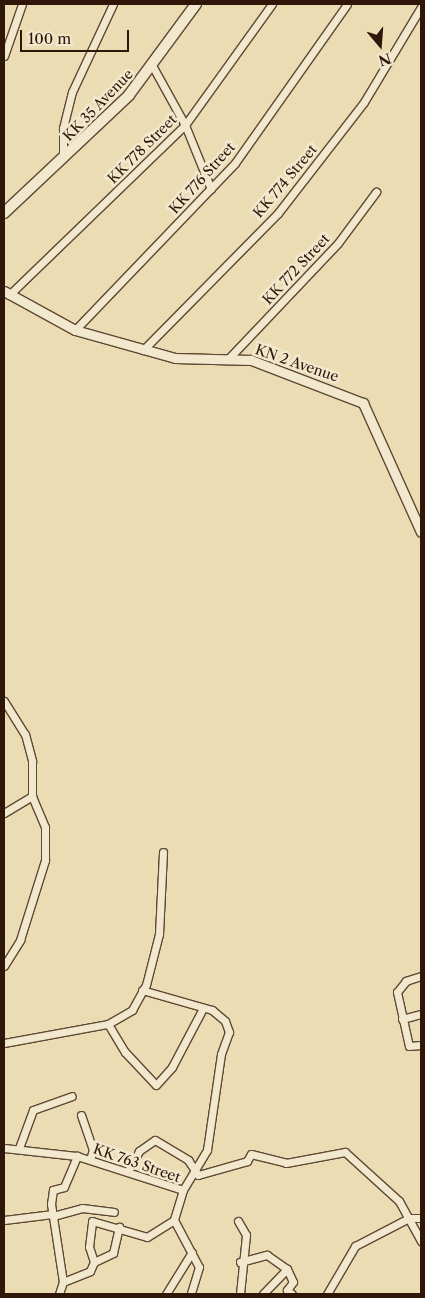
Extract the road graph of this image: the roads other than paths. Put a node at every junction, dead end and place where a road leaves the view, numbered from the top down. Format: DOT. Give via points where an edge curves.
graph roads {
  1 [pos="22,4"];
  2 [pos="113,4"];
  3 [pos="196,4"];
  4 [pos="272,4"];
  5 [pos="347,4"];
  6 [pos="421,7"];
  7 [pos="4,56"];
  8 [pos="153,67"];
  9 [pos="185,125"];
  10 [pos="63,160"];
  11 [pos="211,189"];
  12 [pos="376,192"];
  13 [pos="4,213"];
  14 [pos="6,293"];
  15 [pos="75,330"];
  16 [pos="143,350"];
  17 [pos="229,358"];
  18 [pos="421,532"];
  19 [pos="4,701"];
  20 [pos="32,796"];
  21 [pos="4,813"];
  22 [pos="163,852"];
  23 [pos="4,966"];
  24 [pos="421,976"];
  25 [pos="142,990"];
  26 [pos="202,1010"];
  27 [pos="421,1014"];
  28 [pos="402,1019"];
  29 [pos="108,1024"];
  30 [pos="4,1043"];
  31 [pos="421,1045"];
  32 [pos="72,1096"];
  33 [pos="81,1115"];
  34 [pos="4,1148"];
  35 [pos="19,1148"];
  36 [pos="77,1156"];
  37 [pos="90,1160"];
  38 [pos="128,1171"];
  39 [pos="194,1172"];
  40 [pos="183,1190"];
  41 [pos="114,1212"];
  42 [pos="53,1215"];
  43 [pos="409,1218"];
  44 [pos="421,1218"];
  45 [pos="4,1220"];
  46 [pos="174,1220"];
  47 [pos="238,1221"];
  48 [pos="119,1227"];
  49 [pos="421,1240"];
  50 [pos="192,1252"];
  51 [pos="94,1262"];
  52 [pos="240,1262"];
  53 [pos="287,1269"];
  54 [pos="63,1282"];
  55 [pos="59,1294"];
  56 [pos="166,1294"];
  57 [pos="191,1294"];
  58 [pos="240,1294"];
  59 [pos="263,1294"];
  60 [pos="292,1294"];
  61 [pos="327,1294"];
  1 -- 7 [label="street"];
  2 -- 10 [label="street" via="72,92 63,128"];
  3 -- 8 [label="main road, KK 35 Avenue"];
  4 -- 9 [label="street, KK 778 Street"];
  5 -- 11 [label="street, KK 776 Street" via="235,163"];
  6 -- 16 [label="street, KK 774 Street" via="364,102 278,213"];
  8 -- 9 [label="street"];
  8 -- 10 [label="main road, KK 35 Avenue"];
  9 -- 11 [label="street"];
  9 -- 14 [label="street, KK 778 Street"];
  10 -- 13 [label="main road, KK 35 Avenue"];
  11 -- 15 [label="street, KK 776 Street"];
  12 -- 17 [label="street, KK 772 Street" via="338,243"];
  14 -- 15 [label="street, KN 2 Avenue"];
  15 -- 16 [label="street, KN 2 Avenue"];
  16 -- 17 [label="street, KN 2 Avenue" via="195,361"];
  17 -- 18 [label="street, KN 2 Avenue" via="268,366 363,403"];
  19 -- 20 [label="street" via="25,734 32,761"];
  20 -- 21 [label="street"];
  20 -- 23 [label="street" via="45,827 45,860 20,940"];
  22 -- 25 [label="street" via="162,912"];
  24 -- 28 [label="street" via="402,984 397,992"];
  25 -- 29 [label="street" via="132,1010"];
  25 -- 39 [label="street" via="212,1010 225,1021 229,1032 220,1054 207,1150"];
  26 -- 29 [label="street" via="172,1067 156,1085 125,1052"];
  27 -- 28 [label="street"];
  28 -- 31 [label="street" via="409,1046"];
  29 -- 30 [label="street"];
  32 -- 35 [label="street" via="33,1110"];
  33 -- 37 [label="street" via="93,1149"];
  34 -- 35 [label="street, KK 763 Street"];
  35 -- 36 [label="street, KK 763 Street"];
  36 -- 37 [label="street, KK 763 Street"];
  36 -- 42 [label="street" via="64,1186 53,1190"];
  37 -- 38 [label="street, KK 763 Street"];
  38 -- 39 [label="street" via="138,1151 155,1140 188,1160"];
  38 -- 40 [label="street, KK 763 Street"];
  39 -- 40 [label="street"];
  39 -- 43 [label="street" via="198,1175 223,1169 247,1161 251,1154 286,1163 345,1152 399,1201"];
  40 -- 46 [label="street, KK 763 Street"];
  41 -- 42 [label="street" via="82,1208"];
  42 -- 45 [label="street"];
  42 -- 54 [label="street"];
  43 -- 44 [label="street"];
  43 -- 49 [label="street"];
  43 -- 61 [label="street" via="355,1246"];
  46 -- 48 [label="street" via="152,1237"];
  46 -- 50 [label="street"];
  47 -- 52 [label="street" via="246,1235"];
  48 -- 51 [label="street" via="113,1253"];
  48 -- 51 [label="street" via="92,1221 89,1247"];
  50 -- 56 [label="street"];
  50 -- 57 [label="street" via="199,1267"];
  51 -- 54 [label="street" via="90,1270"];
  52 -- 53 [label="street" via="267,1256"];
  52 -- 58 [label="street"];
  53 -- 59 [label="street"];
  53 -- 60 [label="street" via="293,1282 287,1290"];
  54 -- 55 [label="street"];
}
